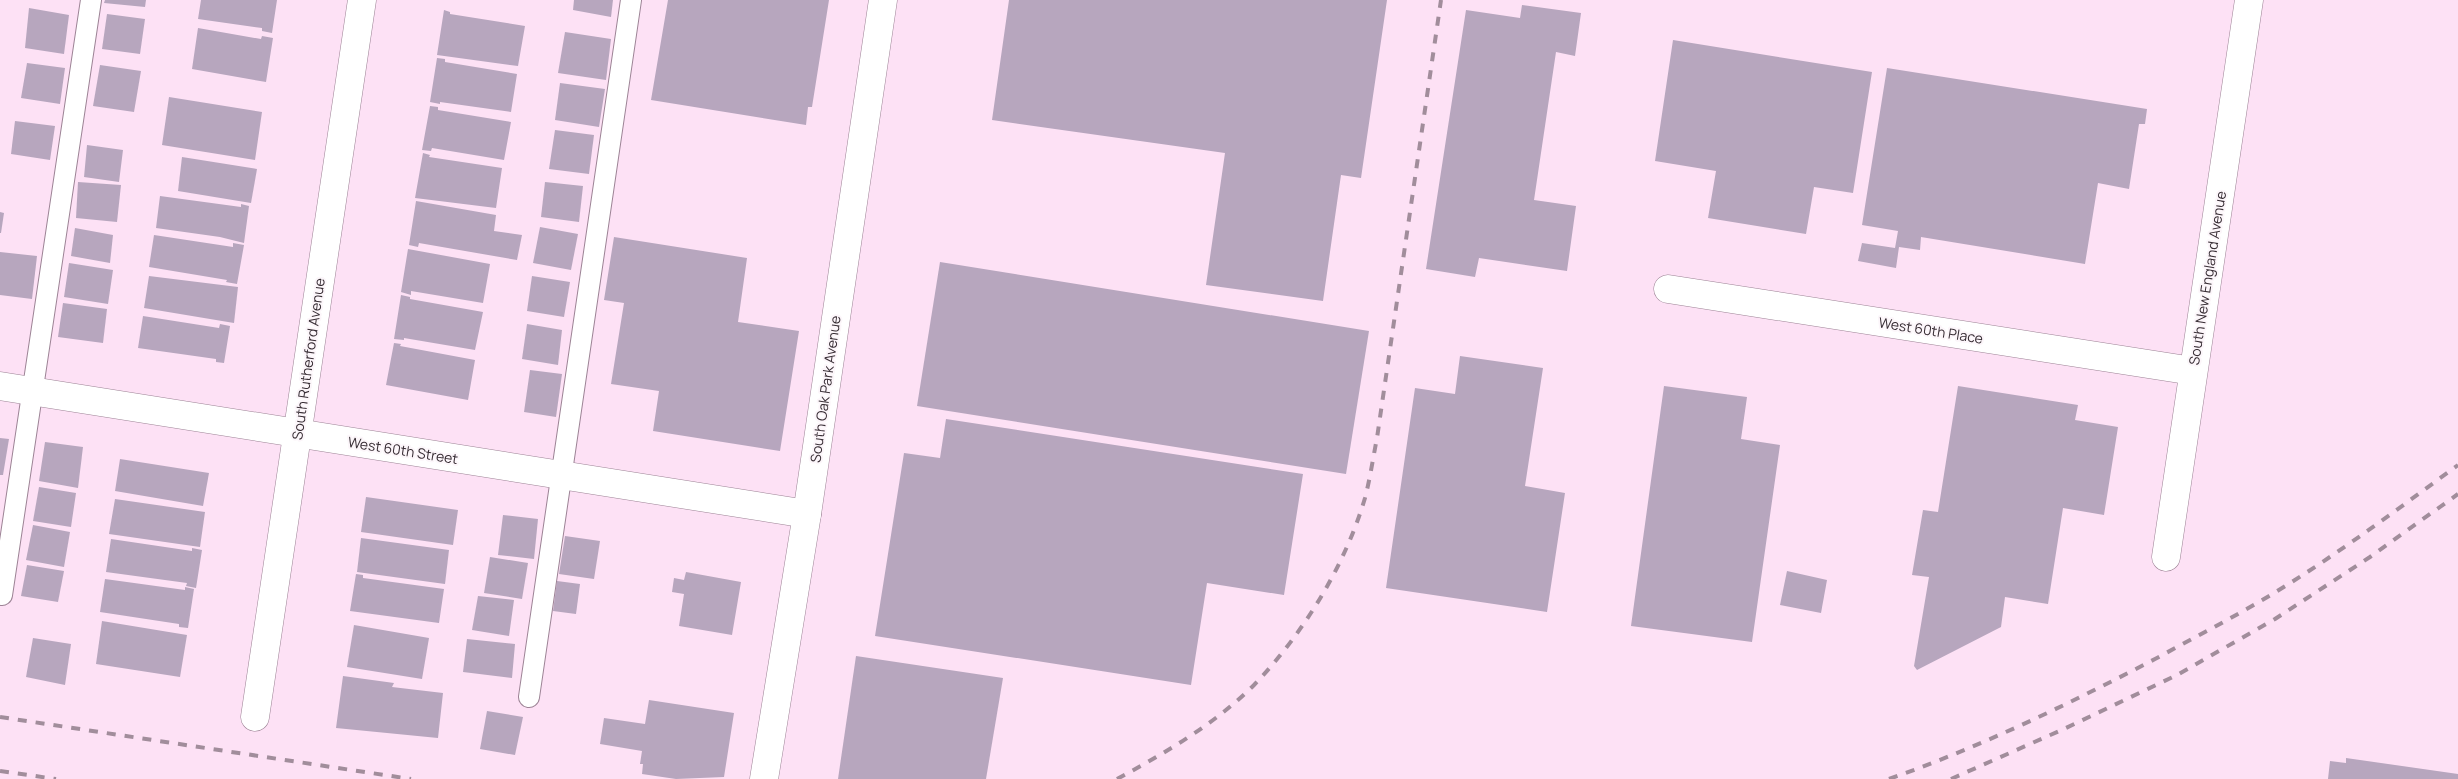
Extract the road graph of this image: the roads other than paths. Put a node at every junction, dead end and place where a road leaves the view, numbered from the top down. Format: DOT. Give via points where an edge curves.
graph roads {
  1 [pos="91,0"];
  2 [pos="362,0"];
  3 [pos="631,0"];
  4 [pos="883,0"];
  5 [pos="2249,0"];
  6 [pos="1668,289"];
  7 [pos="2194,370"];
  8 [pos="0,386"];
  9 [pos="34,392"];
  10 [pos="297,434"];
  11 [pos="561,476"];
  12 [pos="807,514"];
  13 [pos="2166,557"];
  14 [pos="2,595"];
  15 [pos="529,697"];
  16 [pos="255,717"];
  17 [pos="764,778"];
  1 -- 9 [label="lane"];
  2 -- 10 [label="street, South Rutherford Avenue"];
  3 -- 11 [label="lane"];
  4 -- 12 [label="street, South Oak Park Avenue"];
  5 -- 7 [label="street, South New England Avenue"];
  6 -- 7 [label="street, West 60th Place"];
  7 -- 13 [label="street, South New England Avenue"];
  8 -- 9 [label="street, West 60th Street"];
  9 -- 10 [label="street, West 60th Street"];
  9 -- 14 [label="lane"];
  10 -- 11 [label="street, West 60th Street"];
  10 -- 16 [label="street, South Rutherford Avenue"];
  11 -- 12 [label="street, West 60th Street"];
  11 -- 15 [label="lane"];
  12 -- 17 [label="street, South Oak Park Avenue"];
}
